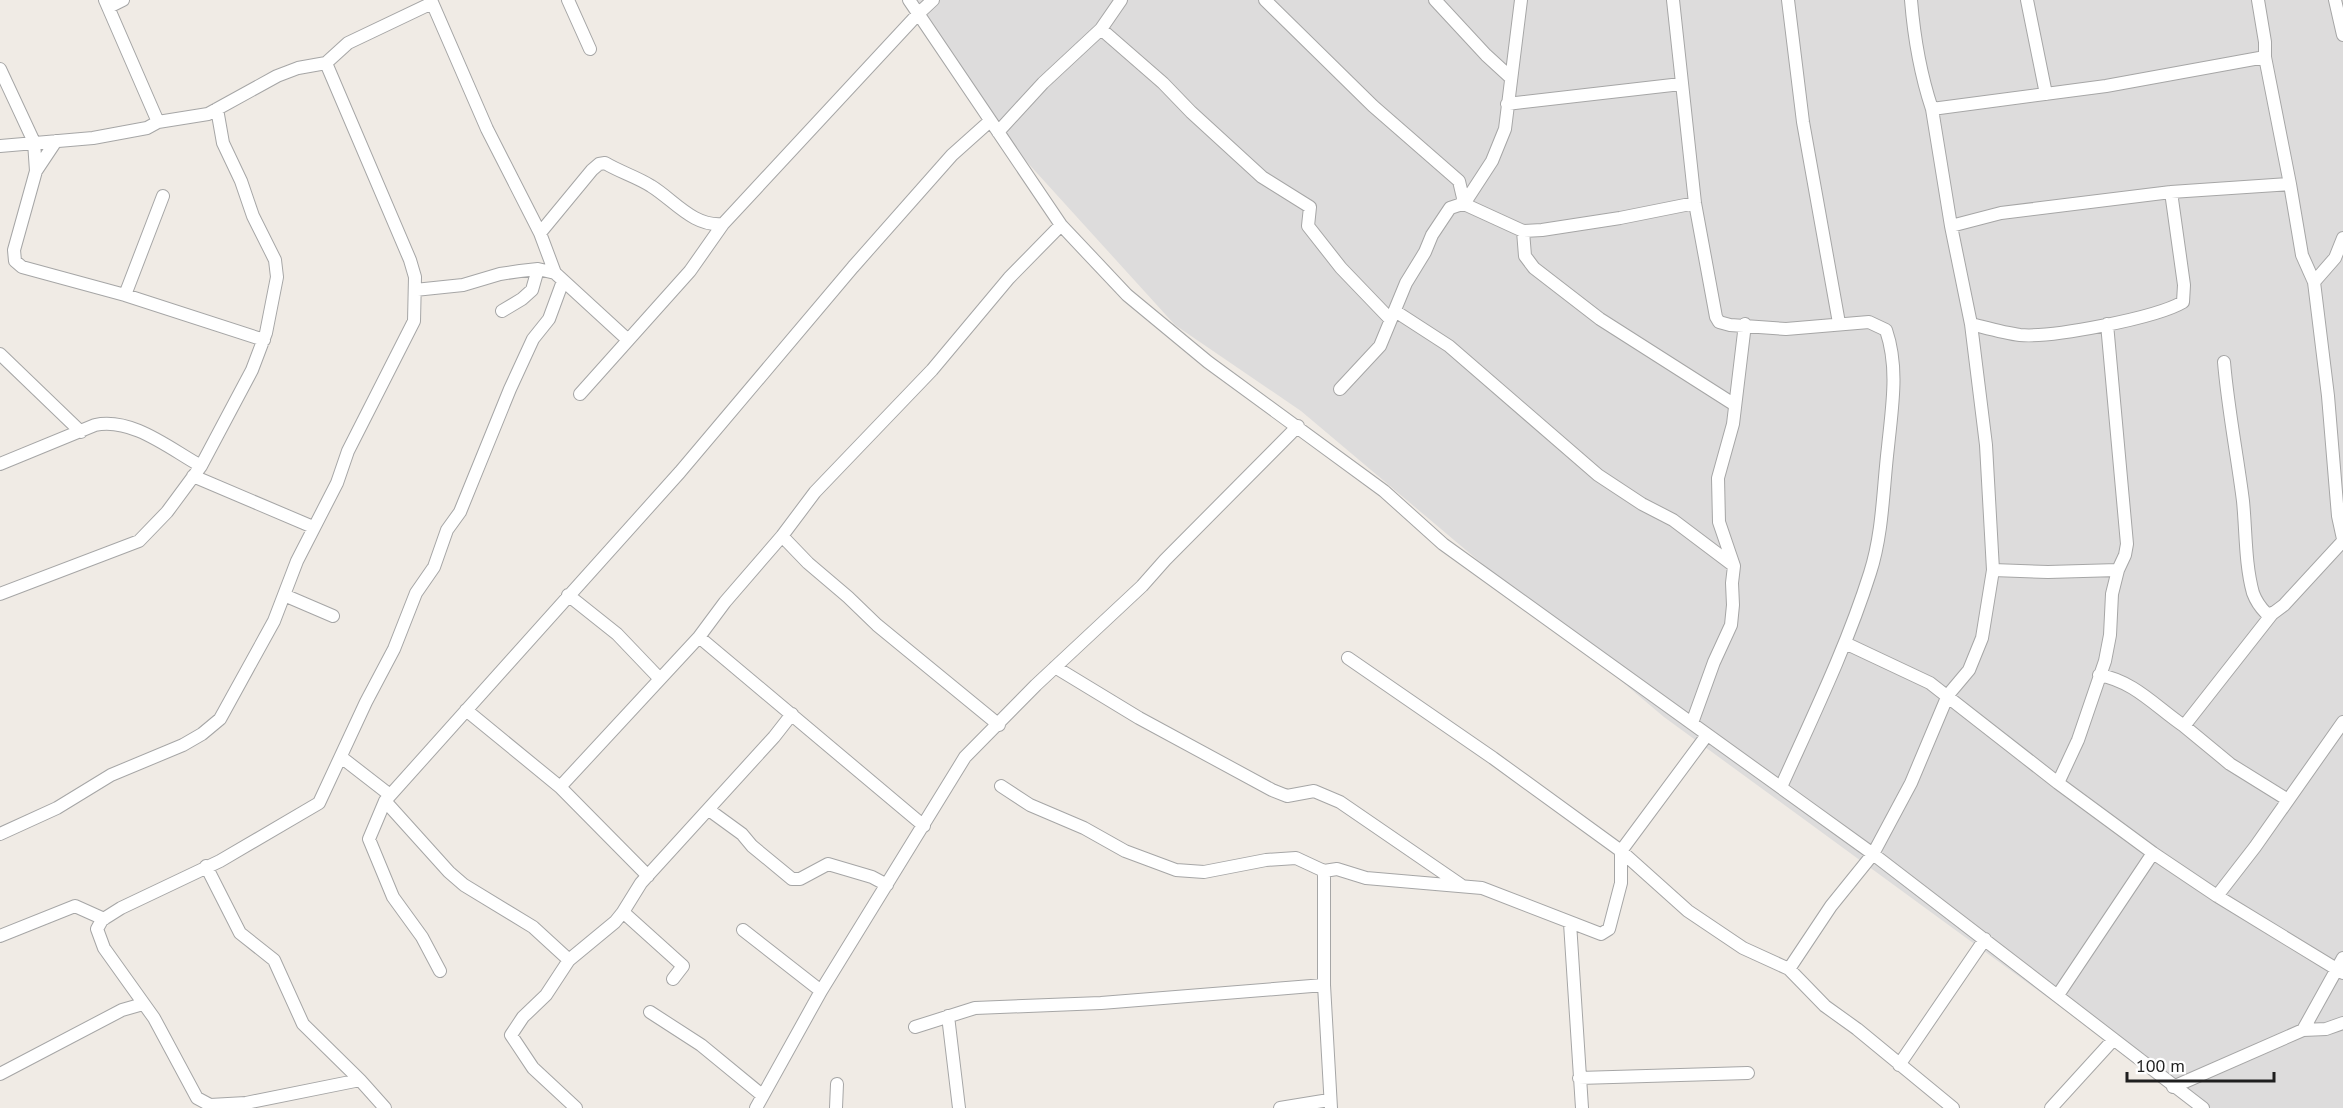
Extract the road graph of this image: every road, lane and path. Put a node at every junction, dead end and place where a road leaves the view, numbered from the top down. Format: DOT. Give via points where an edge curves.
graph roads {
  1 [pos="123,0"];
  2 [pos="568,0"];
  3 [pos="909,0"];
  4 [pos="933,0"];
  5 [pos="1121,0"];
  6 [pos="1265,0"];
  7 [pos="1435,0"];
  8 [pos="1521,0"];
  9 [pos="1673,0"];
  10 [pos="1788,0"];
  11 [pos="1911,0"];
  12 [pos="2027,0"];
  13 [pos="2258,0"];
  14 [pos="2335,0"];
  15 [pos="432,1"];
  16 [pos="107,4"];
  17 [pos="918,14"];
  18 [pos="1101,29"];
  19 [pos="2343,35"];
  20 [pos="590,49"];
  21 [pos="2265,57"];
  22 [pos="326,63"];
  23 [pos="0,69"];
  24 [pos="1510,77"];
  25 [pos="1681,84"];
  26 [pos="2046,94"];
  27 [pos="1507,104"];
  28 [pos="217,109"];
  29 [pos="1932,109"];
  30 [pos="990,121"];
  31 [pos="158,122"];
  32 [pos="998,132"];
  33 [pos="34,141"];
  34 [pos="56,141"];
  35 [pos="0,146"];
  36 [pos="36,171"];
  37 [pos="2290,184"];
  38 [pos="2171,192"];
  39 [pos="163,196"];
  40 [pos="1695,203"];
  41 [pos="1464,204"];
  42 [pos="1450,208"];
  43 [pos="723,224"];
  44 [pos="1061,225"];
  45 [pos="1951,226"];
  46 [pos="1523,231"];
  47 [pos="540,233"];
  48 [pos="2343,238"];
  49 [pos="2339,258"];
  50 [pos="538,269"];
  51 [pos="559,277"];
  52 [pos="2314,282"];
  53 [pos="415,290"];
  54 [pos="125,295"];
  55 [pos="502,310"];
  56 [pos="1392,315"];
  57 [pos="1839,323"];
  58 [pos="1745,324"];
  59 [pos="1971,324"];
  60 [pos="2107,324"];
  61 [pos="264,340"];
  62 [pos="628,340"];
  63 [pos="0,354"];
  64 [pos="2224,362"];
  65 [pos="1340,389"];
  66 [pos="580,394"];
  67 [pos="1735,405"];
  68 [pos="1298,426"];
  69 [pos="81,432"];
  70 [pos="0,464"];
  71 [pos="197,471"];
  72 [pos="313,527"];
  73 [pos="782,536"];
  74 [pos="2343,540"];
  75 [pos="1734,566"];
  76 [pos="1993,570"];
  77 [pos="2118,570"];
  78 [pos="0,594"];
  79 [pos="284,595"];
  80 [pos="568,595"];
  81 [pos="2272,614"];
  82 [pos="333,616"];
  83 [pos="699,637"];
  84 [pos="1845,643"];
  85 [pos="1348,658"];
  86 [pos="1055,667"];
  87 [pos="2098,675"];
  88 [pos="660,679"];
  89 [pos="1948,695"];
  90 [pos="466,710"];
  91 [pos="792,714"];
  92 [pos="2343,722"];
  93 [pos="1692,723"];
  94 [pos="999,724"];
  95 [pos="2184,726"];
  96 [pos="1707,735"];
  97 [pos="341,757"];
  98 [pos="2058,783"];
  99 [pos="1001,786"];
  100 [pos="560,787"];
  101 [pos="1781,787"];
  102 [pos="388,798"];
  103 [pos="2288,800"];
  104 [pos="709,810"];
  105 [pos="924,826"];
  106 [pos="0,834"];
  107 [pos="1621,851"];
  108 [pos="2153,853"];
  109 [pos="1873,854"];
  110 [pos="206,866"];
  111 [pos="1324,871"];
  112 [pos="648,876"];
  113 [pos="887,885"];
  114 [pos="1462,886"];
  115 [pos="2217,896"];
  116 [pos="623,912"];
  117 [pos="104,919"];
  118 [pos="1570,923"];
  119 [pos="743,930"];
  120 [pos="0,936"];
  121 [pos="1985,939"];
  122 [pos="569,960"];
  123 [pos="2341,967"];
  124 [pos="1789,969"];
  125 [pos="440,971"];
  126 [pos="673,979"];
  127 [pos="1324,985"];
  128 [pos="821,991"];
  129 [pos="2058,994"];
  130 [pos="143,1004"];
  131 [pos="650,1012"];
  132 [pos="948,1016"];
  133 [pos="2343,1023"];
  134 [pos="915,1027"];
  135 [pos="2304,1030"];
  136 [pos="2113,1040"];
  137 [pos="1899,1065"];
  138 [pos="1748,1072"];
  139 [pos="0,1074"];
  140 [pos="1579,1078"];
  141 [pos="360,1080"];
  142 [pos="837,1084"];
  143 [pos="2174,1087"];
  144 [pos="762,1095"];
  145 [pos="1330,1104"];
  146 [pos="210,1107"];
  147 [pos="385,1108"];
  148 [pos="576,1108"];
  149 [pos="756,1108"];
  150 [pos="836,1108"];
  151 [pos="959,1108"];
  152 [pos="1280,1108"];
  153 [pos="1582,1108"];
  154 [pos="1953,1108"];
  155 [pos="2051,1108"];
  156 [pos="2204,1108"];
  1 -- 16 [label="street"];
  2 -- 20 [label="street"];
  3 -- 17 [label="street"];
  4 -- 17 [label="street"];
  5 -- 18 [label="street"];
  6 -- 42 [label="street" via="1373,106 1459,181 1462,204"];
  7 -- 24 [label="street"];
  8 -- 24 [label="street"];
  9 -- 25 [label="street"];
  10 -- 57 [label="street" via="1803,122"];
  11 -- 29 [label="street" via="1918,53"];
  12 -- 26 [label="street"];
  13 -- 21 [label="street"];
  14 -- 19 [label="street"];
  15 -- 22 [label="street" via="348,43"];
  15 -- 47 [label="street" via="487,129"];
  16 -- 31 [label="street"];
  17 -- 30 [label="street"];
  17 -- 43 [label="street"];
  18 -- 32 [label="street"];
  18 -- 56 [label="street" via="1262,177 1310,207 1308,226 1341,268"];
  21 -- 26 [label="street"];
  21 -- 37 [label="street"];
  22 -- 28 [label="street" via="277,76"];
  22 -- 53 [label="street" via="410,260"];
  23 -- 33 [label="street"];
  24 -- 27 [label="street"];
  25 -- 27 [label="street"];
  25 -- 40 [label="street"];
  26 -- 29 [label="street"];
  27 -- 41 [label="street" via="1497,149"];
  28 -- 31 [label="street"];
  28 -- 61 [label="street" via="223,143 274,260 275,295"];
  29 -- 45 [label="street"];
  30 -- 32 [label="street"];
  30 -- 80 [label="street" via="952,155 680,472"];
  31 -- 34 [label="street" via="117,134"];
  32 -- 44 [label="street"];
  33 -- 34 [label="street"];
  33 -- 35 [label="street"];
  33 -- 36 [label="street"];
  34 -- 36 [label="street"];
  36 -- 54 [label="street" via="14,250 15,261 22,267"];
  37 -- 38 [label="street"];
  37 -- 52 [label="street" via="2302,255"];
  38 -- 45 [label="street" via="2001,213"];
  38 -- 60 [label="street" via="2183,302"];
  39 -- 54 [label="street"];
  40 -- 46 [label="street"];
  40 -- 58 [label="street" via="1716,317 1731,325"];
  41 -- 42 [label="street"];
  41 -- 46 [label="street"];
  42 -- 56 [label="street"];
  43 -- 47 [label="street" via="685,213 651,186 605,163 592,170"];
  43 -- 62 [label="street" via="690,271"];
  44 -- 68 [label="street" via="1127,295 1208,362"];
  44 -- 73 [label="street" via="1009,278 932,370 815,492"];
  45 -- 59 [label="street"];
  46 -- 67 [label="street" via="1525,256 1534,268 1600,319"];
  47 -- 51 [label="street"];
  48 -- 49 [label="street"];
  49 -- 52 [label="street"];
  50 -- 51 [label="street"];
  50 -- 53 [label="street" via="500,274 463,285"];
  50 -- 55 [label="street" via="532,290"];
  51 -- 62 [label="street"];
  51 -- 97 [label="street" via="549,319 533,339 460,512 447,530 434,567 416,593 394,649"];
  52 -- 74 [label="street"];
  53 -- 72 [label="street" via="414,321 364,416 337,483"];
  54 -- 61 [label="street"];
  56 -- 65 [label="street" via="1380,346"];
  56 -- 75 [label="street" via="1449,346 1598,475 1673,520"];
  57 -- 58 [label="street" via="1786,329"];
  57 -- 84 [label="street" via="1869,322 1886,330 1895,377 1880,529 1871,572"];
  58 -- 67 [label="street"];
  59 -- 60 [label="street" via="2021,335"];
  59 -- 76 [label="street" via="1986,445"];
  60 -- 77 [label="street" via="2127,544"];
  61 -- 71 [label="street"];
  62 -- 66 [label="street"];
  63 -- 69 [label="street"];
  64 -- 81 [label="street" via="2249,569 2258,603"];
  67 -- 75 [label="street" via="1729,446 1718,478 1717,501 1719,522"];
  68 -- 86 [label="street" via="1142,586"];
  68 -- 93 [label="street" via="1384,491 1443,544"];
  69 -- 70 [label="street"];
  69 -- 71 [label="street" via="108,422 119,424 148,435"];
  71 -- 72 [label="street"];
  71 -- 78 [label="street" via="167,512 139,541"];
  72 -- 79 [label="street"];
  73 -- 83 [label="street"];
  73 -- 94 [label="street" via="877,625"];
  74 -- 81 [label="street"];
  75 -- 93 [label="street" via="1731,625"];
  76 -- 77 [label="street"];
  76 -- 89 [label="street" via="1982,638 1969,670"];
  77 -- 87 [label="street" via="2112,594 2110,635"];
  79 -- 82 [label="street"];
  79 -- 106 [label="street" via="268,633 220,719 183,745 111,775 57,808"];
  80 -- 88 [label="street" via="616,634"];
  80 -- 90 [label="street"];
  81 -- 95 [label="street"];
  83 -- 88 [label="street"];
  83 -- 91 [label="street"];
  84 -- 89 [label="street"];
  84 -- 101 [label="street"];
  85 -- 107 [label="street"];
  86 -- 94 [label="street"];
  86 -- 114 [label="street" via="1272,790 1287,796 1314,791 1340,802"];
  87 -- 95 [label="street" via="2128,684"];
  87 -- 98 [label="street" via="2078,740"];
  88 -- 100 [label="street"];
  89 -- 98 [label="street"];
  89 -- 109 [label="street" via="1911,783"];
  90 -- 100 [label="street"];
  90 -- 102 [label="street"];
  91 -- 104 [label="street"];
  91 -- 105 [label="street"];
  92 -- 103 [label="street"];
  93 -- 96 [label="street"];
  94 -- 105 [label="street" via="965,757"];
  95 -- 103 [label="street" via="2230,764"];
  96 -- 101 [label="street"];
  96 -- 107 [label="street"];
  97 -- 102 [label="street"];
  97 -- 110 [label="street" via="319,803"];
  98 -- 108 [label="street"];
  99 -- 111 [label="street" via="1030,805 1125,851 1176,870 1204,872 1296,858"];
  100 -- 112 [label="street"];
  101 -- 109 [label="street"];
  102 -- 122 [label="street" via="421,843 456,878 532,927"];
  102 -- 125 [label="street" via="369,839 393,897 422,937"];
  103 -- 115 [label="street"];
  104 -- 112 [label="street"];
  104 -- 113 [label="street" via="792,879 800,879 828,864"];
  105 -- 113 [label="street"];
  107 -- 118 [label="street" via="1621,883 1609,928 1601,934"];
  107 -- 124 [label="street" via="1688,911 1743,948"];
  108 -- 115 [label="street"];
  108 -- 129 [label="street"];
  109 -- 121 [label="street"];
  109 -- 124 [label="street"];
  110 -- 117 [label="street"];
  110 -- 141 [label="street" via="240,933 274,960 303,1024"];
  111 -- 114 [label="street" via="1337,869 1366,878"];
  111 -- 127 [label="street"];
  112 -- 116 [label="street"];
  113 -- 128 [label="street"];
  114 -- 118 [label="street" via="1482,888"];
  115 -- 123 [label="street"];
  116 -- 122 [label="street"];
  116 -- 126 [label="street" via="683,966"];
  117 -- 120 [label="street" via="75,906"];
  117 -- 130 [label="street" via="97,929 104,948"];
  118 -- 140 [label="street"];
  119 -- 128 [label="street"];
  121 -- 129 [label="street"];
  121 -- 137 [label="street"];
  122 -- 148 [label="street" via="546,995 511,1035 533,1068"];
  123 -- 135 [label="street"];
  124 -- 137 [label="street" via="1818,1000"];
  127 -- 132 [label="street" via="1101,1003 975,1008"];
  127 -- 145 [label="street"];
  128 -- 144 [label="street"];
  129 -- 136 [label="street"];
  130 -- 139 [label="street" via="122,1010"];
  130 -- 146 [label="street" via="197,1098"];
  131 -- 144 [label="street" via="701,1045"];
  132 -- 134 [label="street"];
  132 -- 151 [label="street"];
  133 -- 135 [label="street"];
  135 -- 143 [label="street"];
  136 -- 143 [label="street"];
  136 -- 155 [label="street"];
  137 -- 154 [label="street"];
  138 -- 140 [label="street"];
  140 -- 153 [label="street"];
  141 -- 146 [label="street"];
  141 -- 147 [label="street"];
  142 -- 150 [label="street"];
  143 -- 156 [label="street"];
  144 -- 149 [label="street"];
  145 -- 152 [label="street"];
}
